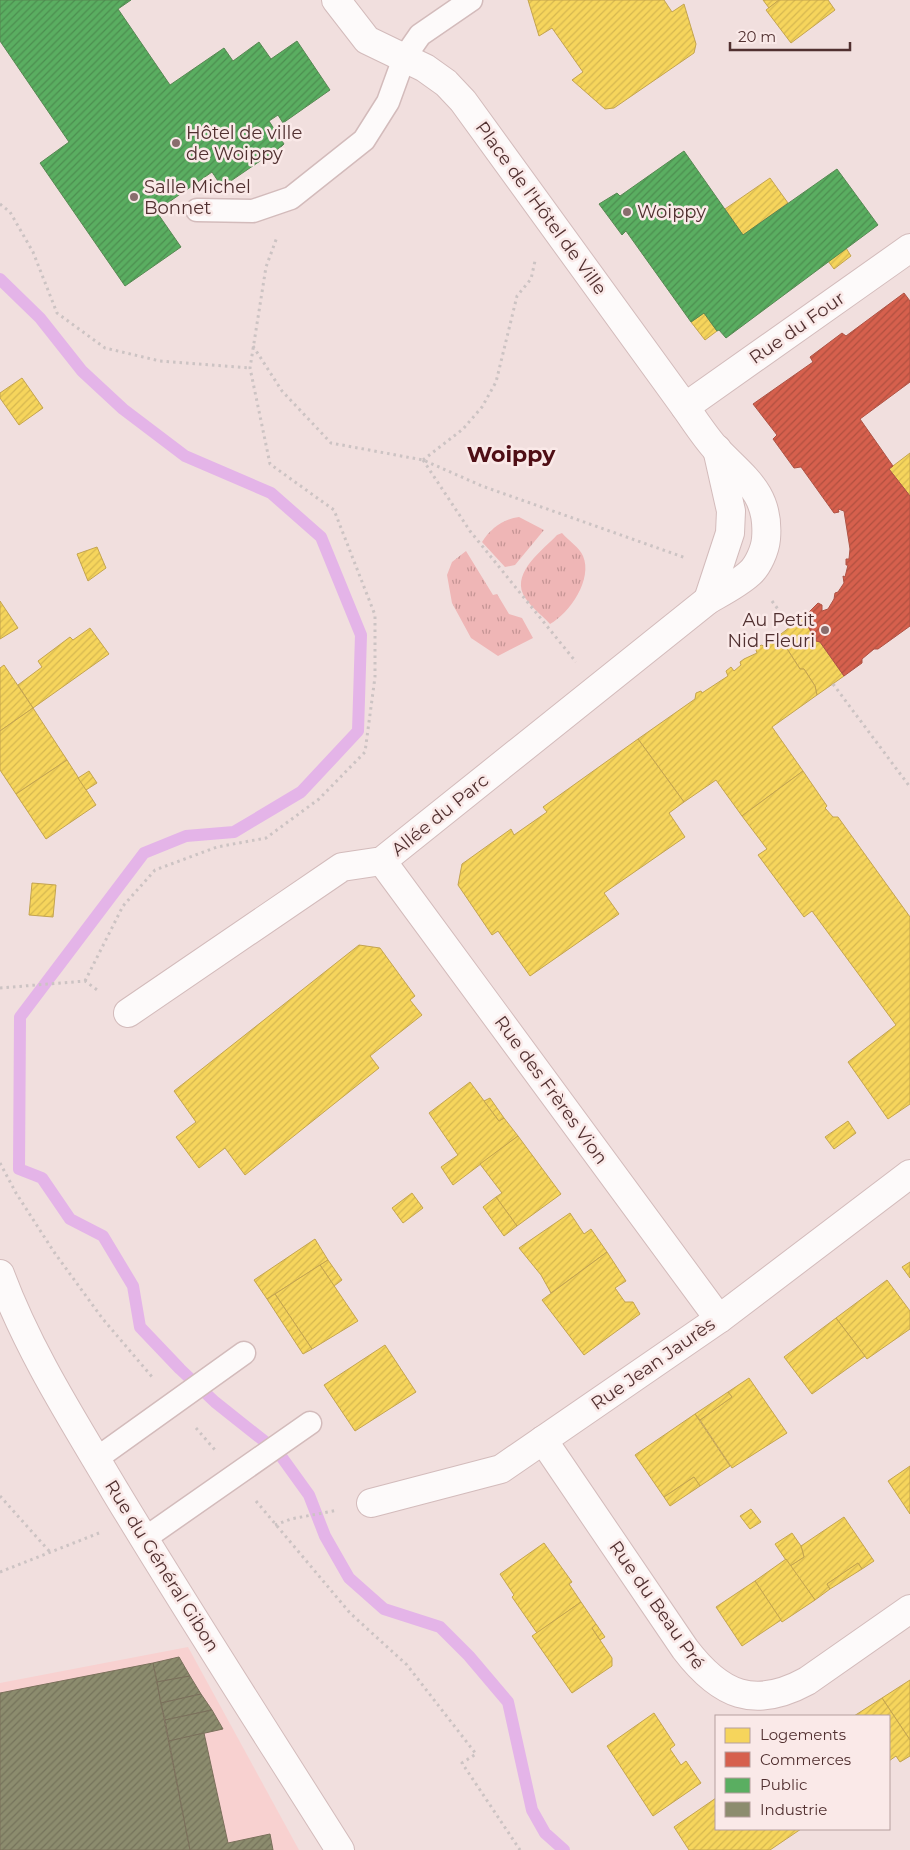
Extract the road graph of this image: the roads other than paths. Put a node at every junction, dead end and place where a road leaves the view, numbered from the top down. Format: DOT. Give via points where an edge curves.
graph roads {
  1 [pos="336,0"];
  2 [pos="471,0"];
  3 [pos="404,58"];
  4 [pos="197,210"];
  5 [pos="907,257"];
  6 [pos="684,407"];
  7 [pos="716,450"];
  8 [pos="751,572"];
  9 [pos="708,600"];
  10 [pos="382,861"];
  11 [pos="128,1013"];
  12 [pos="910,1174"];
  13 [pos="0,1274"];
  14 [pos="719,1319"];
  15 [pos="244,1353"];
  16 [pos="310,1423"];
  17 [pos="543,1440"];
  18 [pos="96,1459"];
  19 [pos="358,1506"];
  20 [pos="144,1538"];
  21 [pos="910,1609"];
  22 [pos="340,1850"];
  1 -- 3 [label="street, Place de l'Hôtel de Ville" via="367,40"];
  2 -- 3 [label="lane" via="420,35"];
  3 -- 4 [label="lane" via="388,102 364,140 291,198 253,211"];
  3 -- 6 [label="street, Place de l'Hôtel de Ville" via="446,83 463,101"];
  5 -- 6 [label="street, Rue du Four"];
  6 -- 7 [label="street, Place de l'Hôtel de Ville"];
  7 -- 8 [label="street, Place de l'Hôtel de Ville" via="734,465 765,508 765,549"];
  7 -- 9 [label="street, Place de l'Hôtel de Ville" via="731,511 730,533"];
  8 -- 9 [label="street, Allée du Parc"];
  9 -- 10 [label="street, Allée du Parc"];
  10 -- 11 [label="street, Allée du Parc" via="342,867"];
  10 -- 14 [label="street, Rue des Frères Vion"];
  12 -- 14 [label="street, Rue Jean Jaurès"];
  13 -- 18 [label="street, Rue du Général Gibon" via="14,1312 48,1379"];
  14 -- 17 [label="street, Rue Jean Jaurès"];
  15 -- 18 [label="lane"];
  16 -- 20 [label="lane"];
  17 -- 19 [label="street, Rue Jean Jaurès" via="502,1469"];
  17 -- 21 [label="street, Rue du Beau Pré" via="685,1650 713,1681 730,1691 748,1696 769,1696 789,1690 807,1681"];
  18 -- 20 [label="street, Rue du Général Gibon"];
  20 -- 22 [label="street, Rue du Général Gibon"];
}
